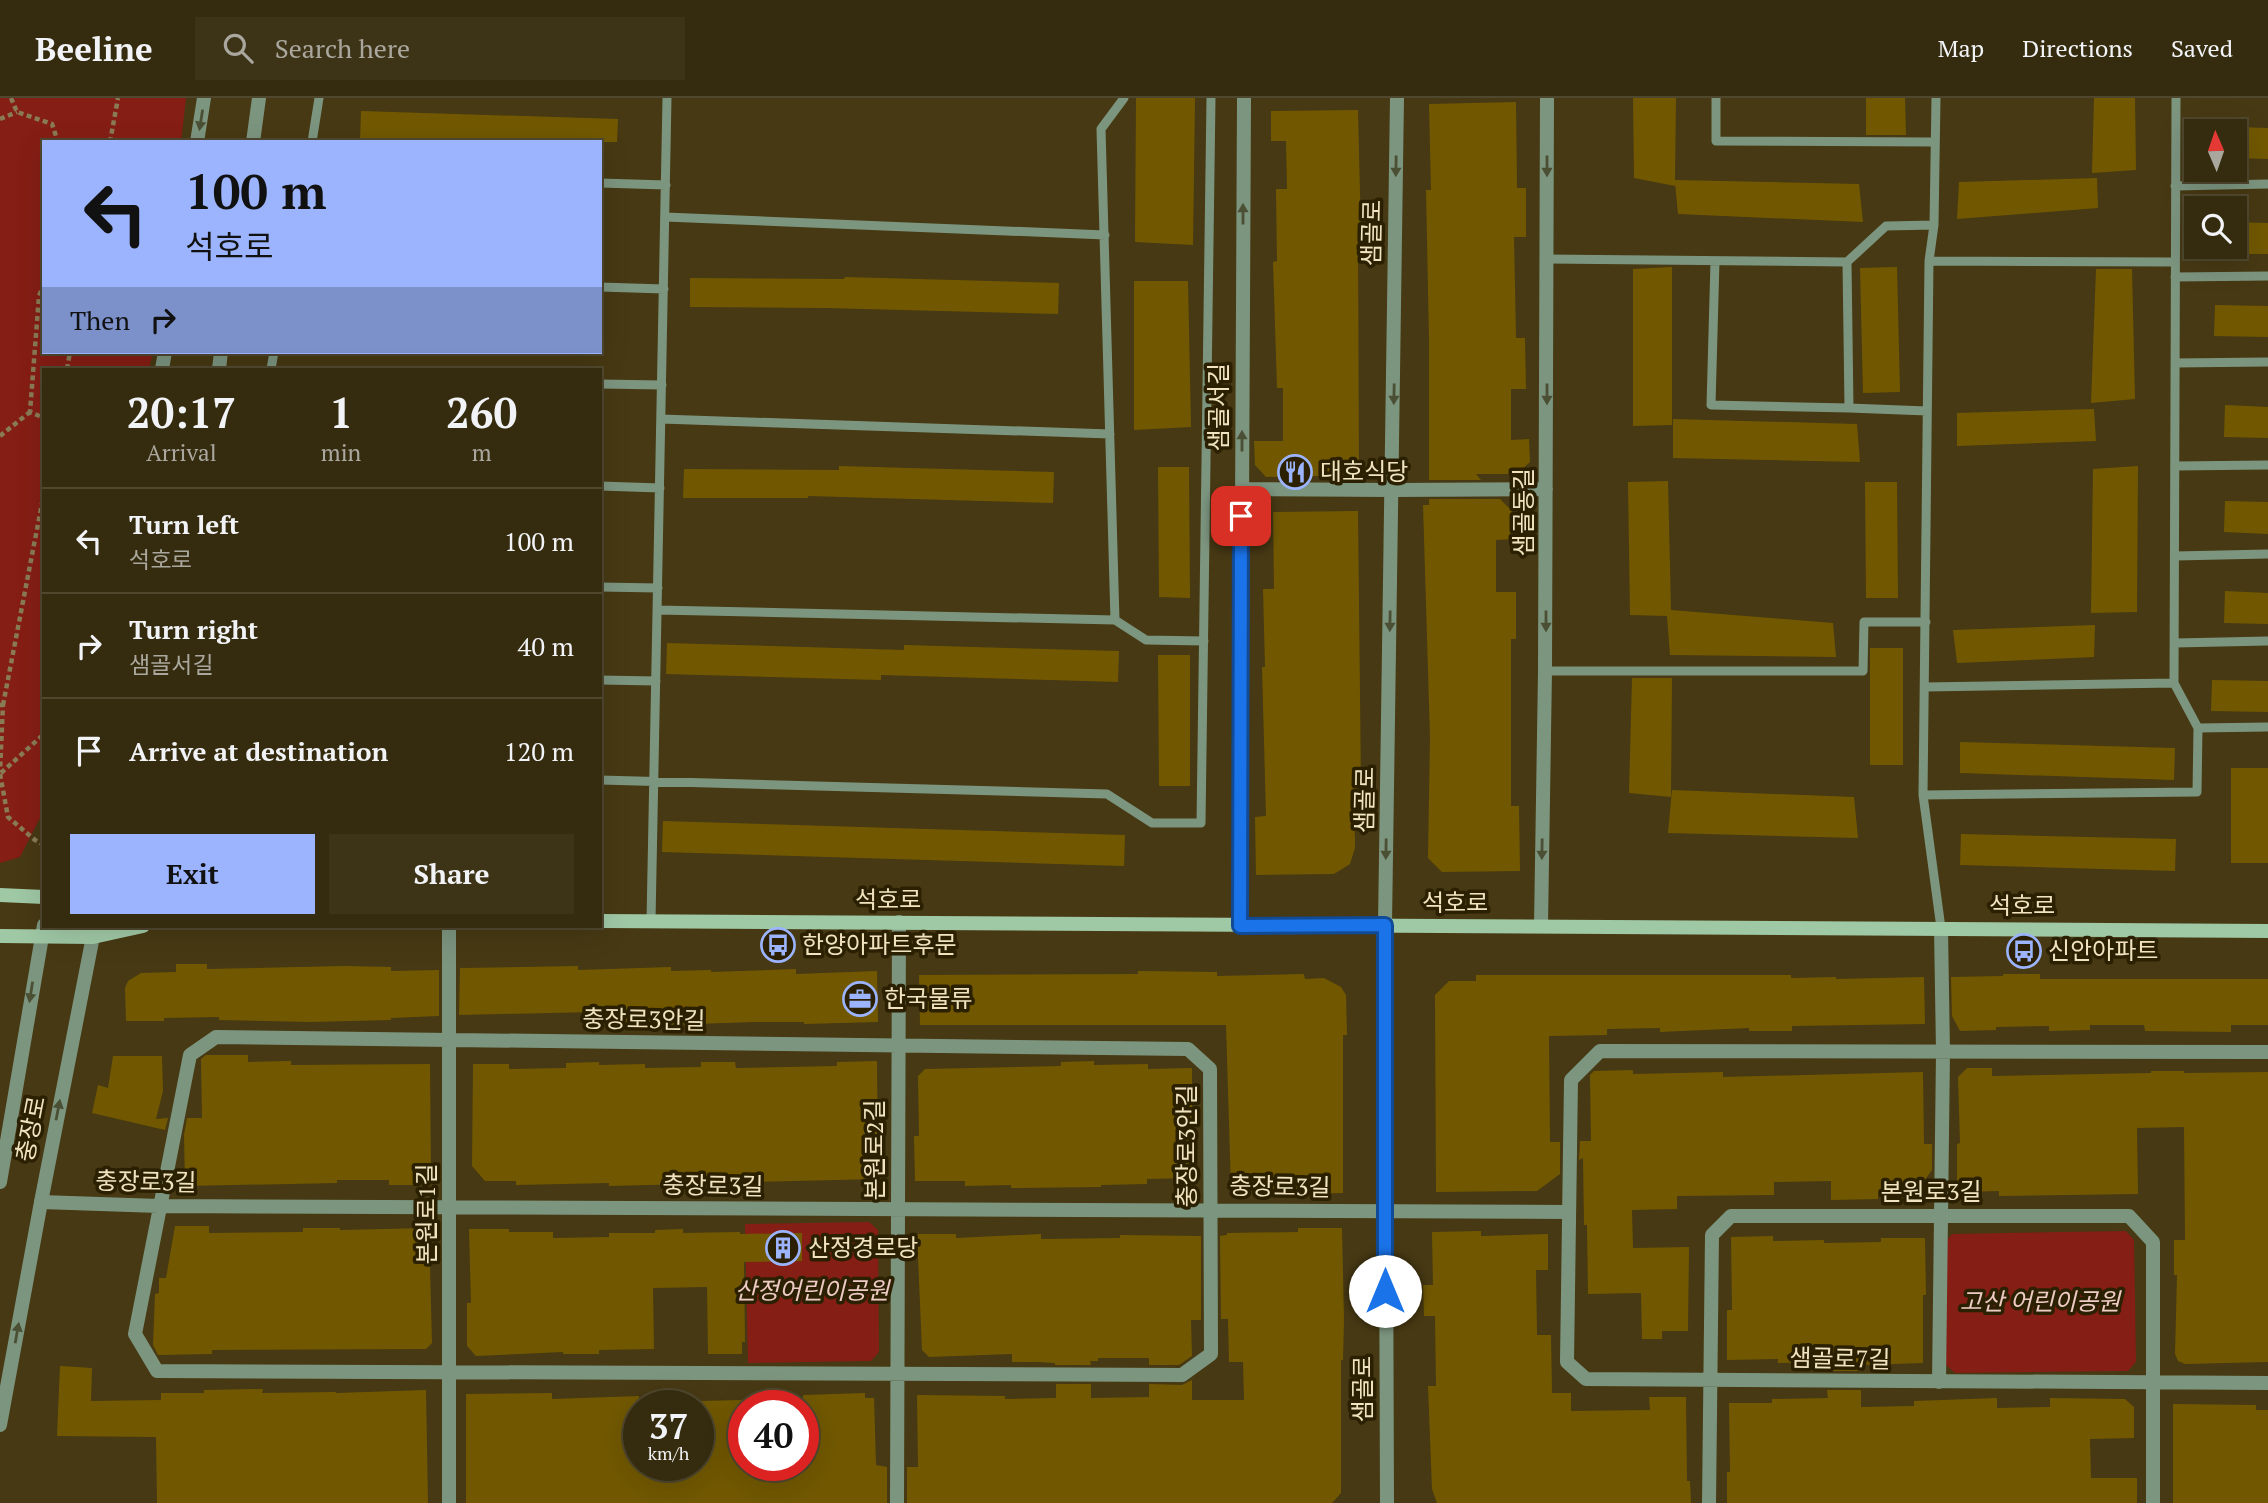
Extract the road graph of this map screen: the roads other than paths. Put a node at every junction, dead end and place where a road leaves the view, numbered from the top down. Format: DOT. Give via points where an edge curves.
graph roads {
  1 [pos="204,98"];
  2 [pos="259,98"];
  3 [pos="320,98"];
  4 [pos="667,98"];
  5 [pos="1124,98"];
  6 [pos="1211,98"];
  7 [pos="1244,98"];
  8 [pos="1397,98"];
  9 [pos="1547,98"];
  10 [pos="1716,98"];
  11 [pos="1936,98"];
  12 [pos="2176,98"];
  13 [pos="197,140"];
  14 [pos="253,140"];
  15 [pos="312,140"];
  16 [pos="1935,142"];
  17 [pos="602,183"];
  18 [pos="2268,184"];
  19 [pos="666,186"];
  20 [pos="2175,186"];
  21 [pos="665,217"];
  22 [pos="1934,225"];
  23 [pos="1105,235"];
  24 [pos="1547,259"];
  25 [pos="1715,261"];
  26 [pos="1929,261"];
  27 [pos="1847,262"];
  28 [pos="2175,262"];
  29 [pos="2268,275"];
  30 [pos="2175,277"];
  31 [pos="602,287"];
  32 [pos="664,289"];
  33 [pos="2268,362"];
  34 [pos="2175,363"];
  35 [pos="602,384"];
  36 [pos="662,385"];
  37 [pos="1849,408"];
  38 [pos="1927,411"];
  39 [pos="661,419"];
  40 [pos="1110,434"];
  41 [pos="2268,465"];
  42 [pos="2175,466"];
  43 [pos="602,486"];
  44 [pos="660,488"];
  45 [pos="1241,489"];
  46 [pos="1546,489"];
  47 [pos="1393,491"];
  48 [pos="2268,554"];
  49 [pos="2175,556"];
  50 [pos="602,587"];
  51 [pos="658,588"];
  52 [pos="657,610"];
  53 [pos="1115,620"];
  54 [pos="1926,622"];
  55 [pos="1204,641"];
  56 [pos="2268,641"];
  57 [pos="2175,643"];
  58 [pos="1545,671"];
  59 [pos="602,680"];
  60 [pos="656,681"];
  61 [pos="2174,683"];
  62 [pos="1925,687"];
  63 [pos="2268,727"];
  64 [pos="2198,728"];
  65 [pos="602,780"];
  66 [pos="654,781"];
  67 [pos="1923,795"];
  68 [pos="0,895"];
  69 [pos="42,897"];
  70 [pos="602,921"];
  71 [pos="651,921"];
  72 [pos="900,922"];
  73 [pos="1385,925"];
  74 [pos="1240,926"];
  75 [pos="1541,926"];
  76 [pos="123,928"];
  77 [pos="449,928"];
  78 [pos="1941,929"];
  79 [pos="42,931"];
  80 [pos="94,931"];
  81 [pos="2268,931"];
  82 [pos="4,936"];
  83 [pos="448,1040"];
  84 [pos="897,1046"];
  85 [pos="1943,1052"];
  86 [pos="2268,1052"];
  87 [pos="0,1182"];
  88 [pos="41,1202"];
  89 [pos="159,1206"];
  90 [pos="450,1206"];
  91 [pos="1210,1209"];
  92 [pos="898,1210"];
  93 [pos="1385,1211"];
  94 [pos="1568,1212"];
  95 [pos="1942,1215"];
  96 [pos="450,1372"];
  97 [pos="897,1374"];
  98 [pos="1710,1380"];
  99 [pos="2152,1381"];
  100 [pos="1939,1382"];
  101 [pos="2268,1383"];
  102 [pos="0,1424"];
  103 [pos="449,1503"];
  104 [pos="897,1503"];
  105 [pos="1387,1503"];
  106 [pos="1709,1503"];
  107 [pos="2153,1503"];
  1 -- 13 [label="street, one-way"];
  2 -- 14 [label="street"];
  3 -- 15 [label="lane"];
  4 -- 19 [label="lane"];
  5 -- 23 [label="lane" via="1101,129"];
  6 -- 55 [label="lane"];
  45 -- 7 [label="street, 샘골서길, one-way"];
  8 -- 47 [label="street, 샘골로, one-way"];
  9 -- 24 [label="street, 샘골동길, one-way"];
  10 -- 16 [label="lane" via="1716,141"];
  11 -- 16 [label="lane"];
  12 -- 20 [label="lane"];
  16 -- 22 [label="lane"];
  17 -- 19 [label="lane"];
  18 -- 20 [label="lane"];
  19 -- 21 [label="lane"];
  20 -- 28 [label="lane"];
  21 -- 23 [label="lane"];
  21 -- 32 [label="lane"];
  22 -- 26 [label="lane"];
  22 -- 27 [label="lane" via="1886,226"];
  23 -- 40 [label="lane"];
  24 -- 25 [label="lane"];
  24 -- 46 [label="street, 샘골동길, one-way"];
  25 -- 27 [label="lane"];
  25 -- 37 [label="lane" via="1711,405"];
  26 -- 28 [label="lane"];
  26 -- 38 [label="lane"];
  27 -- 37 [label="lane"];
  28 -- 30 [label="lane"];
  29 -- 30 [label="lane"];
  30 -- 34 [label="lane"];
  31 -- 32 [label="lane"];
  32 -- 36 [label="lane"];
  33 -- 34 [label="lane"];
  34 -- 42 [label="lane"];
  35 -- 36 [label="lane"];
  36 -- 39 [label="lane"];
  37 -- 38 [label="lane"];
  38 -- 54 [label="lane"];
  39 -- 40 [label="lane"];
  39 -- 44 [label="lane"];
  40 -- 53 [label="lane"];
  41 -- 42 [label="lane"];
  42 -- 49 [label="lane"];
  43 -- 44 [label="lane"];
  44 -- 51 [label="lane"];
  45 -- 47 [label="street"];
  45 -- 74 [label="street, 샘골서길"];
  46 -- 47 [label="street"];
  46 -- 58 [label="street, 샘골동길, one-way"];
  47 -- 73 [label="street, 샘골로, one-way"];
  48 -- 49 [label="lane"];
  49 -- 57 [label="lane"];
  50 -- 51 [label="lane"];
  51 -- 52 [label="lane"];
  52 -- 53 [label="lane"];
  52 -- 60 [label="lane"];
  53 -- 55 [label="lane" via="1146,639"];
  54 -- 58 [label="lane" via="1864,622 1863,671"];
  54 -- 62 [label="lane"];
  55 -- 66 [label="lane" via="1201,823 1152,822 1107,794"];
  56 -- 57 [label="lane"];
  57 -- 61 [label="lane"];
  58 -- 75 [label="street, 샘골동길, one-way"];
  59 -- 60 [label="lane"];
  60 -- 66 [label="lane"];
  61 -- 62 [label="lane"];
  61 -- 64 [label="lane"];
  62 -- 67 [label="lane"];
  63 -- 64 [label="lane"];
  64 -- 67 [label="lane" via="2197,792"];
  65 -- 66 [label="lane"];
  66 -- 71 [label="lane"];
  67 -- 78 [label="lane"];
  68 -- 69 [label="main road"];
  70 -- 71 [label="main road, 석호로"];
  71 -- 72 [label="main road, 석호로"];
  72 -- 74 [label="main road, 석호로"];
  72 -- 84 [label="street, 본원로2길"];
  73 -- 74 [label="main road, 석호로"];
  73 -- 75 [label="main road, 석호로"];
  73 -- 93 [label="street, 샘골로"];
  75 -- 78 [label="main road, 석호로"];
  76 -- 80 [label="main road"];
  77 -- 83 [label="street, 본원로1길"];
  78 -- 81 [label="main road, 석호로"];
  78 -- 85 [label="street"];
  79 -- 80 [label="main road"];
  79 -- 82 [label="main road"];
  79 -- 87 [label="street, 충장로, one-way"];
  88 -- 80 [label="street, 충장로, one-way"];
  83 -- 84 [label="street, 충장로3안길"];
  83 -- 89 [label="street, 충장로3안길" via="216,1037 190,1055"];
  83 -- 90 [label="street, 본원로1길"];
  84 -- 91 [label="street, 충장로3안길" via="1188,1049 1209,1069"];
  84 -- 92 [label="street, 본원로2길"];
  85 -- 86 [label="street, 샘골로7길"];
  85 -- 94 [label="street, 샘골로7길" via="1600,1051 1571,1080"];
  85 -- 95 [label="street"];
  88 -- 89 [label="street, 충장로3길"];
  102 -- 88 [label="street, 충장로, one-way"];
  89 -- 90 [label="street, 충장로3길"];
  89 -- 96 [label="street, 충장로3안길" via="135,1334 157,1371"];
  90 -- 92 [label="street, 충장로3길"];
  90 -- 96 [label="street, 본원로1길"];
  91 -- 92 [label="street, 충장로3길"];
  91 -- 93 [label="street, 충장로3길"];
  91 -- 97 [label="street, 충장로3안길" via="1211,1354 1182,1375"];
  92 -- 97 [label="street, 본원로2길"];
  93 -- 94 [label="street"];
  93 -- 105 [label="street, 샘골로"];
  94 -- 98 [label="street, 샘골로7길" via="1567,1362 1586,1379"];
  95 -- 98 [label="street, 본원로3길" via="1731,1216 1712,1235"];
  95 -- 99 [label="street, 본원로3길" via="2129,1216 2153,1242"];
  95 -- 100 [label="street"];
  96 -- 97 [label="street, 충장로3안길"];
  96 -- 103 [label="street, 본원로1길"];
  97 -- 104 [label="street, 본원로2길"];
  98 -- 100 [label="street, 샘골로7길"];
  98 -- 106 [label="street, 본원로3길"];
  99 -- 100 [label="street, 샘골로7길"];
  99 -- 101 [label="street, 샘골로7길"];
  99 -- 107 [label="street, 본원로3길"];
}
